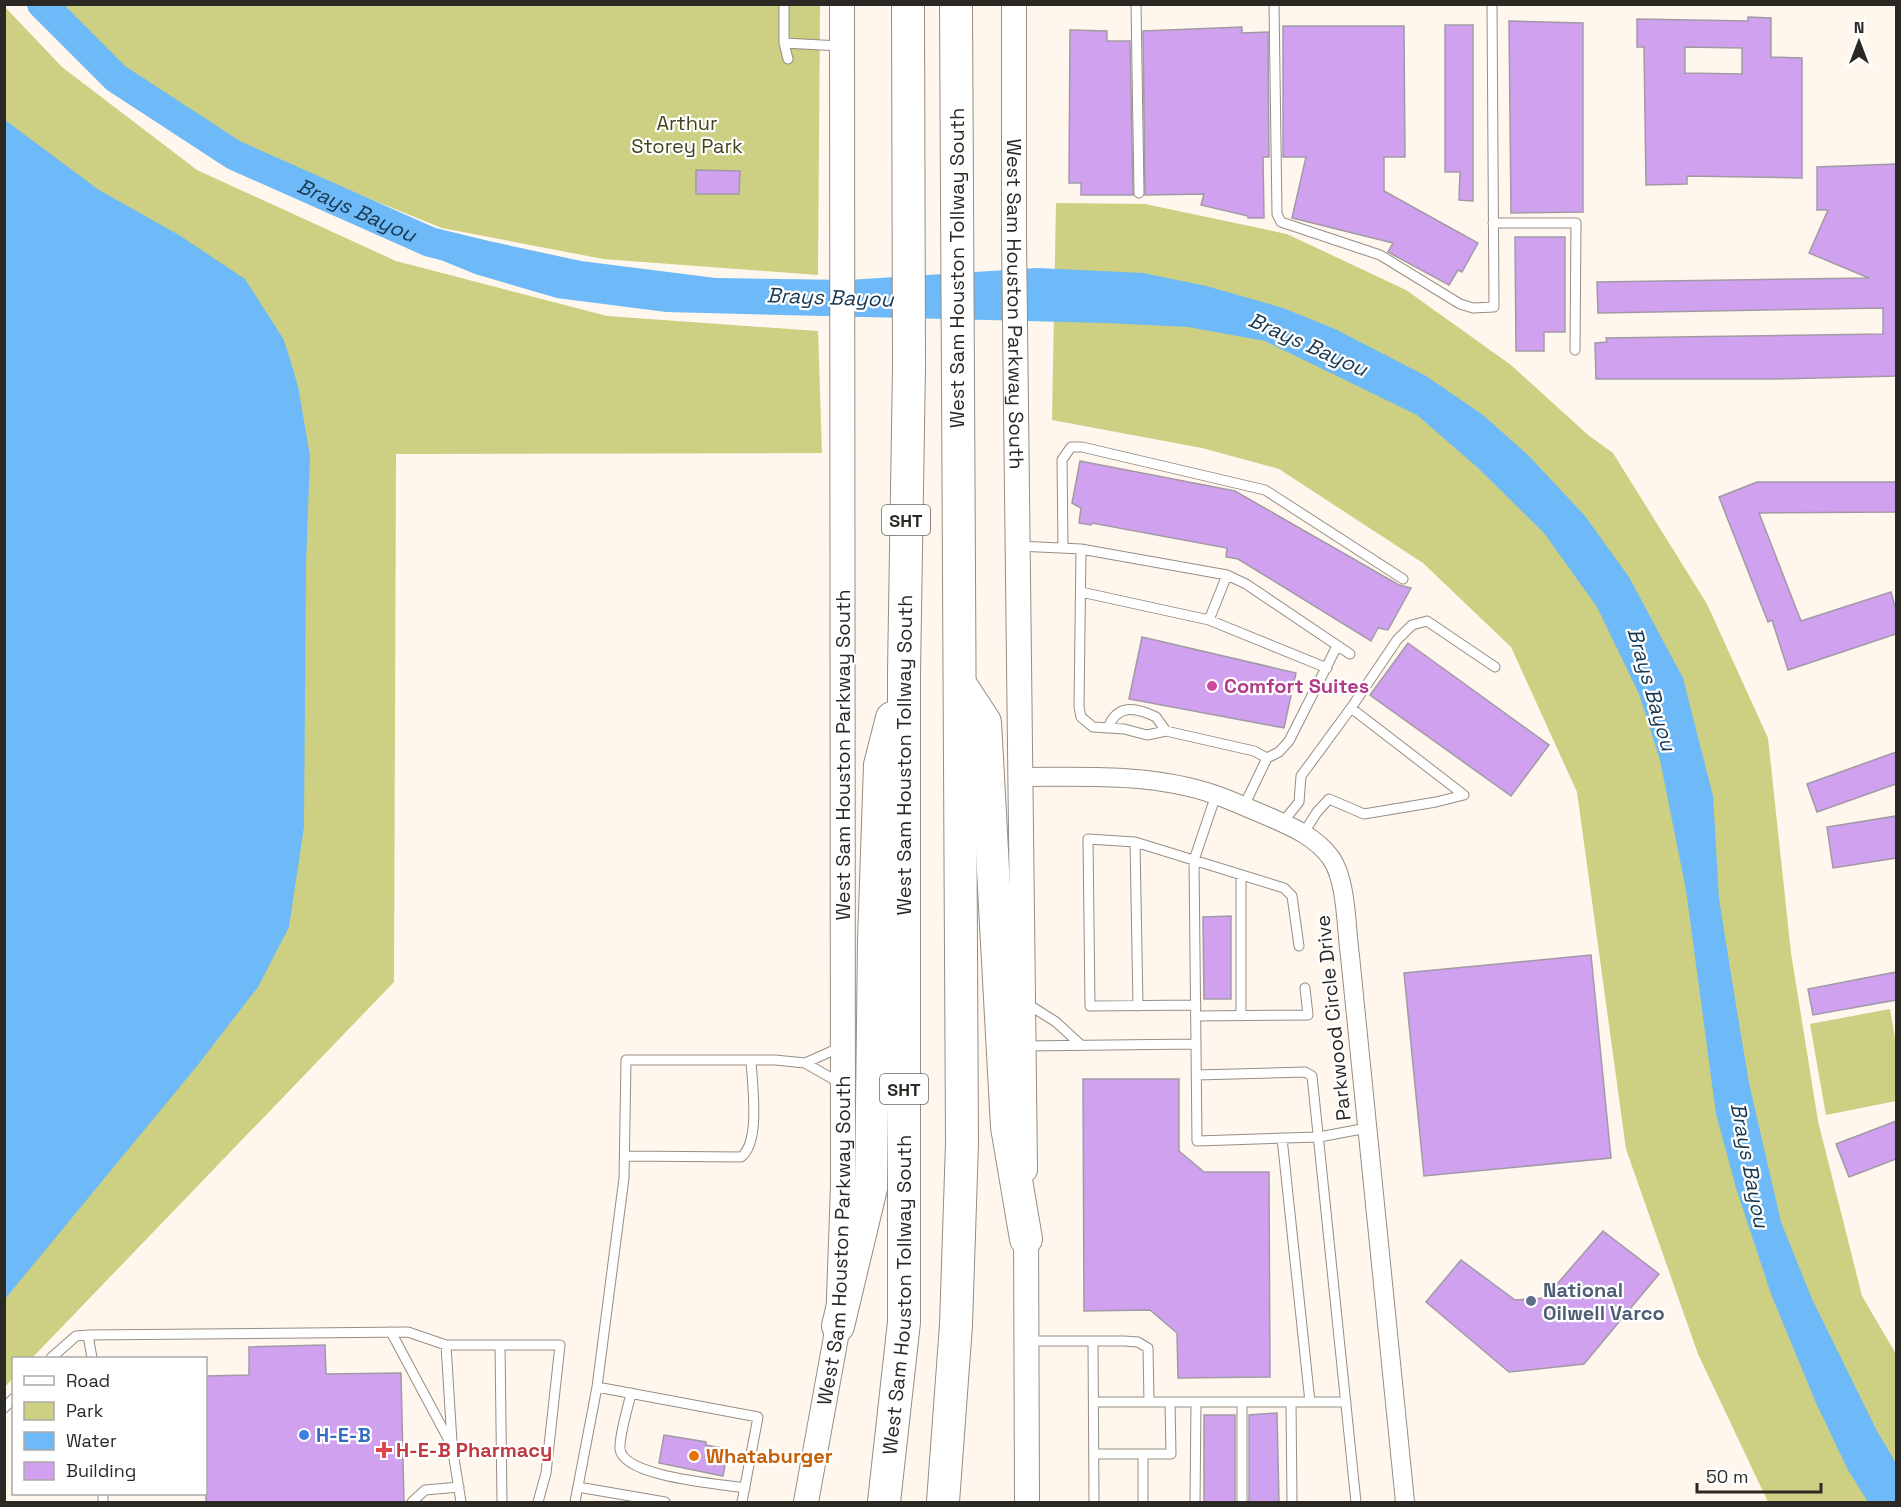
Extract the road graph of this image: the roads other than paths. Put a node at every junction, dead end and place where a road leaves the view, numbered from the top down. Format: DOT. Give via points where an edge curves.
graph roads {
  1 [pos="784,4"];
  2 [pos="842,4"];
  3 [pos="908,4"];
  4 [pos="956,4"];
  5 [pos="1014,4"];
  6 [pos="1136,4"];
  7 [pos="1274,4"];
  8 [pos="1492,4"];
  9 [pos="784,43"];
  10 [pos="841,46"];
  11 [pos="788,59"];
  12 [pos="1139,193"];
  13 [pos="1493,223"];
  14 [pos="1575,350"];
  15 [pos="1018,546"];
  16 [pos="1063,547"];
  17 [pos="1081,549"];
  18 [pos="1227,575"];
  19 [pos="1403,579"];
  20 [pos="1081,592"];
  21 [pos="1209,620"];
  22 [pos="1337,646"];
  23 [pos="1350,654"];
  24 [pos="1495,667"];
  25 [pos="1327,668"];
  26 [pos="904,673"];
  27 [pos="960,684"];
  28 [pos="1351,708"];
  29 [pos="1108,728"];
  30 [pos="1166,731"];
  31 [pos="1267,758"];
  32 [pos="1021,777"];
  33 [pos="1216,795"];
  34 [pos="1244,806"];
  35 [pos="1282,823"];
  36 [pos="1303,834"];
  37 [pos="1135,842"];
  38 [pos="1194,860"];
  39 [pos="1241,875"];
  40 [pos="1299,946"];
  41 [pos="1305,988"];
  42 [pos="1023,1002"];
  43 [pos="1196,1005"];
  44 [pos="1138,1006"];
  45 [pos="1196,1016"];
  46 [pos="1241,1016"];
  47 [pos="1196,1044"];
  48 [pos="1081,1045"];
  49 [pos="843,1046"];
  50 [pos="1024,1046"];
  51 [pos="751,1060"];
  52 [pos="805,1064"];
  53 [pos="1196,1075"];
  54 [pos="843,1085"];
  55 [pos="1367,1128"];
  56 [pos="1319,1137"];
  57 [pos="1282,1138"];
  58 [pos="625,1156"];
  59 [pos="1026,1239"];
  60 [pos="838,1326"];
  61 [pos="391,1332"];
  62 [pos="88,1335"];
  63 [pos="1028,1341"];
  64 [pos="1093,1341"];
  65 [pos="446,1345"];
  66 [pos="500,1345"];
  67 [pos="53,1357"];
  68 [pos="92,1357"];
  69 [pos="597,1387"];
  70 [pos="631,1393"];
  71 [pos="1094,1402"];
  72 [pos="1149,1402"];
  73 [pos="1170,1402"];
  74 [pos="1196,1402"];
  75 [pos="1242,1402"];
  76 [pos="1291,1402"];
  77 [pos="1310,1402"];
  78 [pos="1346,1402"];
  79 [pos="452,1446"];
  80 [pos="1094,1454"];
  81 [pos="1143,1454"];
  82 [pos="459,1487"];
  83 [pos="578,1487"];
  84 [pos="745,1488"];
  85 [pos="642,1501"];
  86 [pos="412,1503"];
  87 [pos="461,1503"];
  88 [pos="502,1503"];
  89 [pos="538,1503"];
  90 [pos="575,1503"];
  91 [pos="665,1503"];
  92 [pos="742,1503"];
  93 [pos="806,1503"];
  94 [pos="884,1503"];
  95 [pos="943,1503"];
  96 [pos="1027,1503"];
  97 [pos="1094,1503"];
  98 [pos="1143,1503"];
  99 [pos="1196,1503"];
  100 [pos="1242,1503"];
  101 [pos="1292,1503"];
  102 [pos="1356,1503"];
  103 [pos="1405,1503"];
  1 -- 9 [label="lane"];
  2 -- 10 [label="main road, West Sam Houston Parkway South"];
  3 -- 26 [label="highway, West Sam Houston Tollway South / SHT" via="909,367"];
  4 -- 27 [label="highway, West Sam Houston Tollway South / SHT"];
  5 -- 15 [label="main road, West Sam Houston Parkway South"];
  6 -- 12 [label="lane"];
  7 -- 13 [label="lane" via="1277,214 1281,222 1380,255 1473,308 1494,307"];
  8 -- 13 [label="lane"];
  9 -- 10 [label="lane"];
  9 -- 11 [label="lane"];
  10 -- 49 [label="main road, West Sam Houston Parkway South"];
  13 -- 14 [label="lane" via="1576,223"];
  15 -- 16 [label="lane"];
  15 -- 32 [label="main road, West Sam Houston Parkway South"];
  16 -- 17 [label="lane"];
  16 -- 19 [label="lane" via="1062,460 1071,447 1082,447 1265,490"];
  17 -- 18 [label="lane"];
  17 -- 20 [label="lane"];
  18 -- 21 [label="lane"];
  18 -- 22 [label="lane"];
  20 -- 21 [label="lane"];
  20 -- 29 [label="lane" via="1080,717 1094,727"];
  21 -- 25 [label="lane"];
  22 -- 23 [label="lane"];
  22 -- 25 [label="lane"];
  24 -- 28 [label="lane" via="1427,621 1412,625 1397,640"];
  25 -- 31 [label="lane" via="1289,741"];
  26 -- 60 [label="highway" via="880,765 871,1188"];
  26 -- 94 [label="highway, West Sam Houston Tollway South / SHT" via="904,1322"];
  27 -- 59 [label="highway" via="985,722 1007,1127"];
  27 -- 95 [label="highway, West Sam Houston Tollway South / SHT" via="962,1184 957,1325"];
  28 -- 35 [label="lane" via="1301,776 1299,802"];
  28 -- 36 [label="lane" via="1464,795 1364,814 1329,799"];
  29 -- 30 [label="lane" via="1147,735"];
  29 -- 30 [label="lane" via="1113,716 1129,710 1156,717"];
  30 -- 31 [label="lane" via="1254,751"];
  31 -- 34 [label="lane"];
  32 -- 33 [label="street, Parkwood Circle Drive" via="1152,780"];
  32 -- 42 [label="main road, West Sam Houston Parkway South"];
  33 -- 34 [label="street, Parkwood Circle Drive"];
  33 -- 38 [label="lane"];
  34 -- 35 [label="street, Parkwood Circle Drive"];
  35 -- 36 [label="street, Parkwood Circle Drive"];
  36 -- 55 [label="street, Parkwood Circle Drive" via="1319,845 1340,876"];
  37 -- 38 [label="lane"];
  37 -- 44 [label="lane"];
  37 -- 44 [label="lane" via="1088,839 1090,1006"];
  38 -- 39 [label="lane"];
  38 -- 43 [label="lane"];
  39 -- 40 [label="lane" via="1284,888 1292,896"];
  39 -- 46 [label="lane"];
  41 -- 46 [label="lane" via="1308,1015"];
  42 -- 48 [label="lane" via="1056,1022"];
  42 -- 50 [label="main road, West Sam Houston Parkway South"];
  43 -- 44 [label="lane"];
  43 -- 45 [label="lane"];
  45 -- 46 [label="lane"];
  45 -- 47 [label="lane"];
  47 -- 48 [label="lane"];
  47 -- 53 [label="lane"];
  48 -- 50 [label="lane"];
  49 -- 52 [label="lane"];
  49 -- 54 [label="main road, West Sam Houston Parkway South"];
  50 -- 59 [label="main road, West Sam Houston Parkway South"];
  51 -- 52 [label="lane"];
  51 -- 58 [label="lane" via="753,1139 748,1152 741,1157"];
  51 -- 58 [label="lane" via="626,1060"];
  52 -- 54 [label="lane"];
  53 -- 56 [label="lane" via="1305,1072 1312,1076"];
  53 -- 57 [label="lane" via="1197,1141"];
  54 -- 60 [label="main road, West Sam Houston Parkway South"];
  55 -- 56 [label="lane"];
  55 -- 103 [label="street, Parkwood Circle Drive"];
  56 -- 57 [label="lane"];
  56 -- 78 [label="lane"];
  57 -- 77 [label="lane"];
  58 -- 69 [label="lane"];
  59 -- 63 [label="main road, West Sam Houston Parkway South"];
  60 -- 93 [label="main road, West Sam Houston Parkway South"];
  61 -- 62 [label="lane"];
  61 -- 65 [label="lane" via="408,1332"];
  61 -- 79 [label="lane"];
  62 -- 67 [label="lane" via="76,1336"];
  62 -- 68 [label="lane"];
  63 -- 64 [label="lane"];
  63 -- 96 [label="main road, West Sam Houston Parkway South"];
  64 -- 71 [label="lane"];
  64 -- 72 [label="lane" via="1138,1342 1148,1348"];
  65 -- 66 [label="lane"];
  65 -- 79 [label="lane"];
  66 -- 88 [label="lane"];
  66 -- 89 [label="lane" via="560,1345 546,1473"];
  69 -- 70 [label="lane"];
  69 -- 83 [label="lane"];
  70 -- 84 [label="lane" via="620,1449 625,1459 643,1471"];
  70 -- 84 [label="lane" via="758,1417"];
  71 -- 72 [label="lane"];
  71 -- 80 [label="lane"];
  72 -- 73 [label="lane"];
  73 -- 74 [label="lane"];
  73 -- 81 [label="lane" via="1171,1454"];
  74 -- 75 [label="lane"];
  74 -- 99 [label="lane"];
  75 -- 76 [label="lane"];
  75 -- 100 [label="lane"];
  76 -- 77 [label="lane"];
  76 -- 101 [label="lane"];
  77 -- 78 [label="lane"];
  78 -- 102 [label="lane"];
  79 -- 82 [label="lane"];
  80 -- 81 [label="lane"];
  80 -- 97 [label="lane"];
  81 -- 98 [label="lane"];
  82 -- 86 [label="lane" via="425,1490"];
  82 -- 87 [label="lane"];
  83 -- 85 [label="lane"];
  83 -- 90 [label="lane"];
  84 -- 92 [label="lane"];
  85 -- 91 [label="lane"];
}
